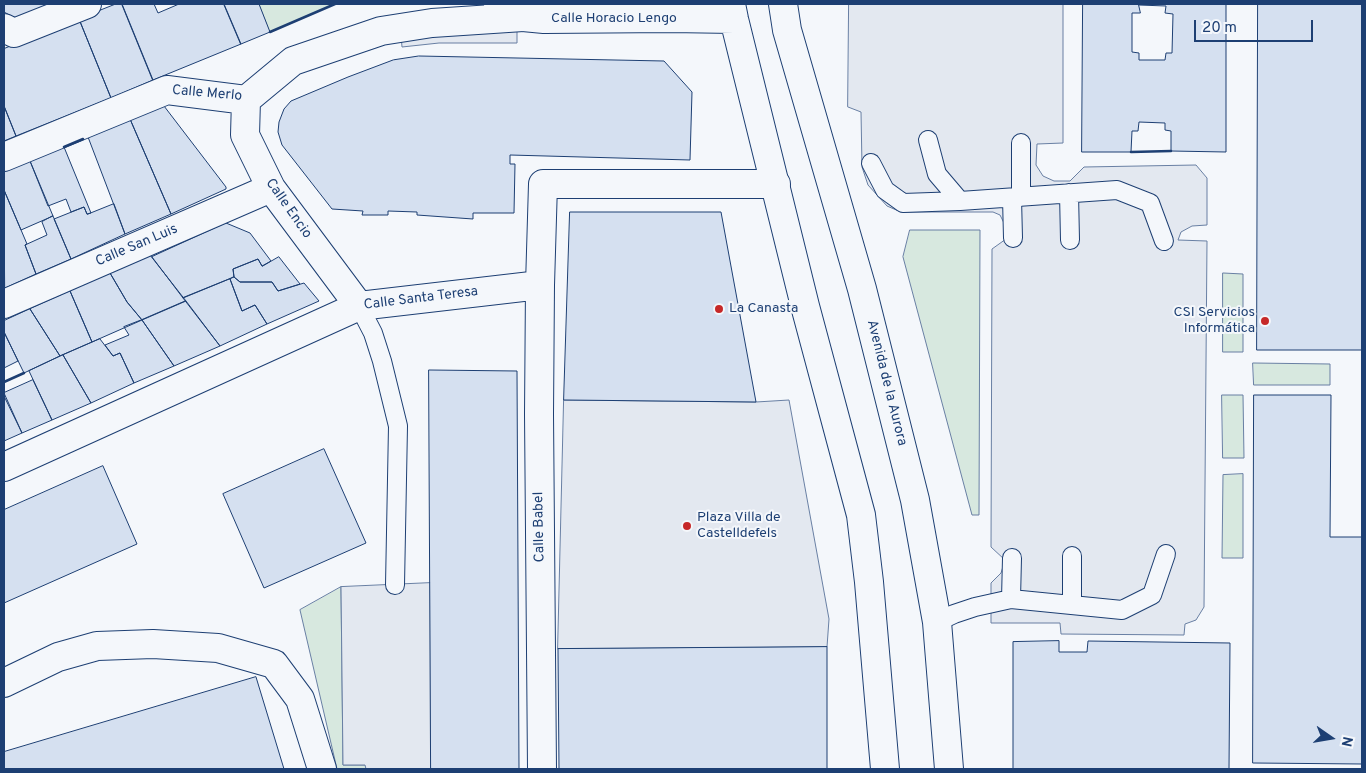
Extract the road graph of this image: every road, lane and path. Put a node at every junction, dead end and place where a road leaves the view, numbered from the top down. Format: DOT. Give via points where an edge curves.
graph roads {
  1 [pos="87,4"];
  2 [pos="498,4"];
  3 [pos="783,4"];
  4 [pos="737,9"];
  5 [pos="523,17"];
  6 [pos="4,28"];
  7 [pos="246,100"];
  8 [pos="928,140"];
  9 [pos="1021,143"];
  10 [pos="4,157"];
  11 [pos="870,163"];
  12 [pos="776,184"];
  13 [pos="271,188"];
  14 [pos="1069,193"];
  15 [pos="1016,197"];
  16 [pos="960,201"];
  17 [pos="1013,238"];
  18 [pos="1070,240"];
  19 [pos="1164,241"];
  20 [pos="540,285"];
  21 [pos="4,304"];
  22 [pos="359,306"];
  23 [pos="4,467"];
  24 [pos="1166,554"];
  25 [pos="1072,556"];
  26 [pos="1012,558"];
  27 [pos="395,585"];
  28 [pos="1011,599"];
  29 [pos="1072,605"];
  30 [pos="937,622"];
  31 [pos="4,683"];
  32 [pos="322,769"];
  33 [pos="542,769"];
  34 [pos="885,769"];
  35 [pos="949,769"];
  1 -- 6 [label="street" via="14,33"];
  2 -- 5 [label="street, Calle Horacio Lengo"];
  3 -- 30 [label="street, Avenida de la Aurora" via="787,30 862,289 915,500"];
  4 -- 5 [label="street, Calle Horacio Lengo" via="671,18"];
  4 -- 12 [label="street"];
  5 -- 7 [label="street, Calle Merlo" via="432,23 381,31 293,61"];
  7 -- 10 [label="street, Calle Merlo" via="167,90"];
  7 -- 13 [label="street, Calle Encio" via="244,135"];
  8 -- 16 [label="lane" via="937,174"];
  9 -- 15 [label="lane"];
  11 -- 16 [label="lane" via="885,190 903,203"];
  12 -- 20 [label="street" via="543,184"];
  12 -- 34 [label="street" via="807,315 861,515"];
  13 -- 21 [label="street, Calle San Luis"];
  13 -- 22 [label="street, Calle Encio"];
  14 -- 15 [label="lane"];
  14 -- 18 [label="lane"];
  14 -- 19 [label="lane" via="1117,190 1150,204"];
  15 -- 16 [label="lane"];
  15 -- 17 [label="lane"];
  20 -- 22 [label="street, Calle Santa Teresa"];
  20 -- 33 [label="street, Calle Babel"];
  22 -- 23 [label="street, Calle Santa Teresa"];
  22 -- 27 [label="lane" via="382,361 398,426"];
  24 -- 29 [label="lane" via="1152,595 1122,610"];
  25 -- 29 [label="lane"];
  26 -- 28 [label="lane"];
  28 -- 29 [label="lane"];
  28 -- 30 [label="lane" via="976,607"];
  30 -- 35 [label="street, Avenida de la Aurora"];
  31 -- 32 [label="street" via="58,657 97,646 153,644 218,648 274,664 300,698"];
}
